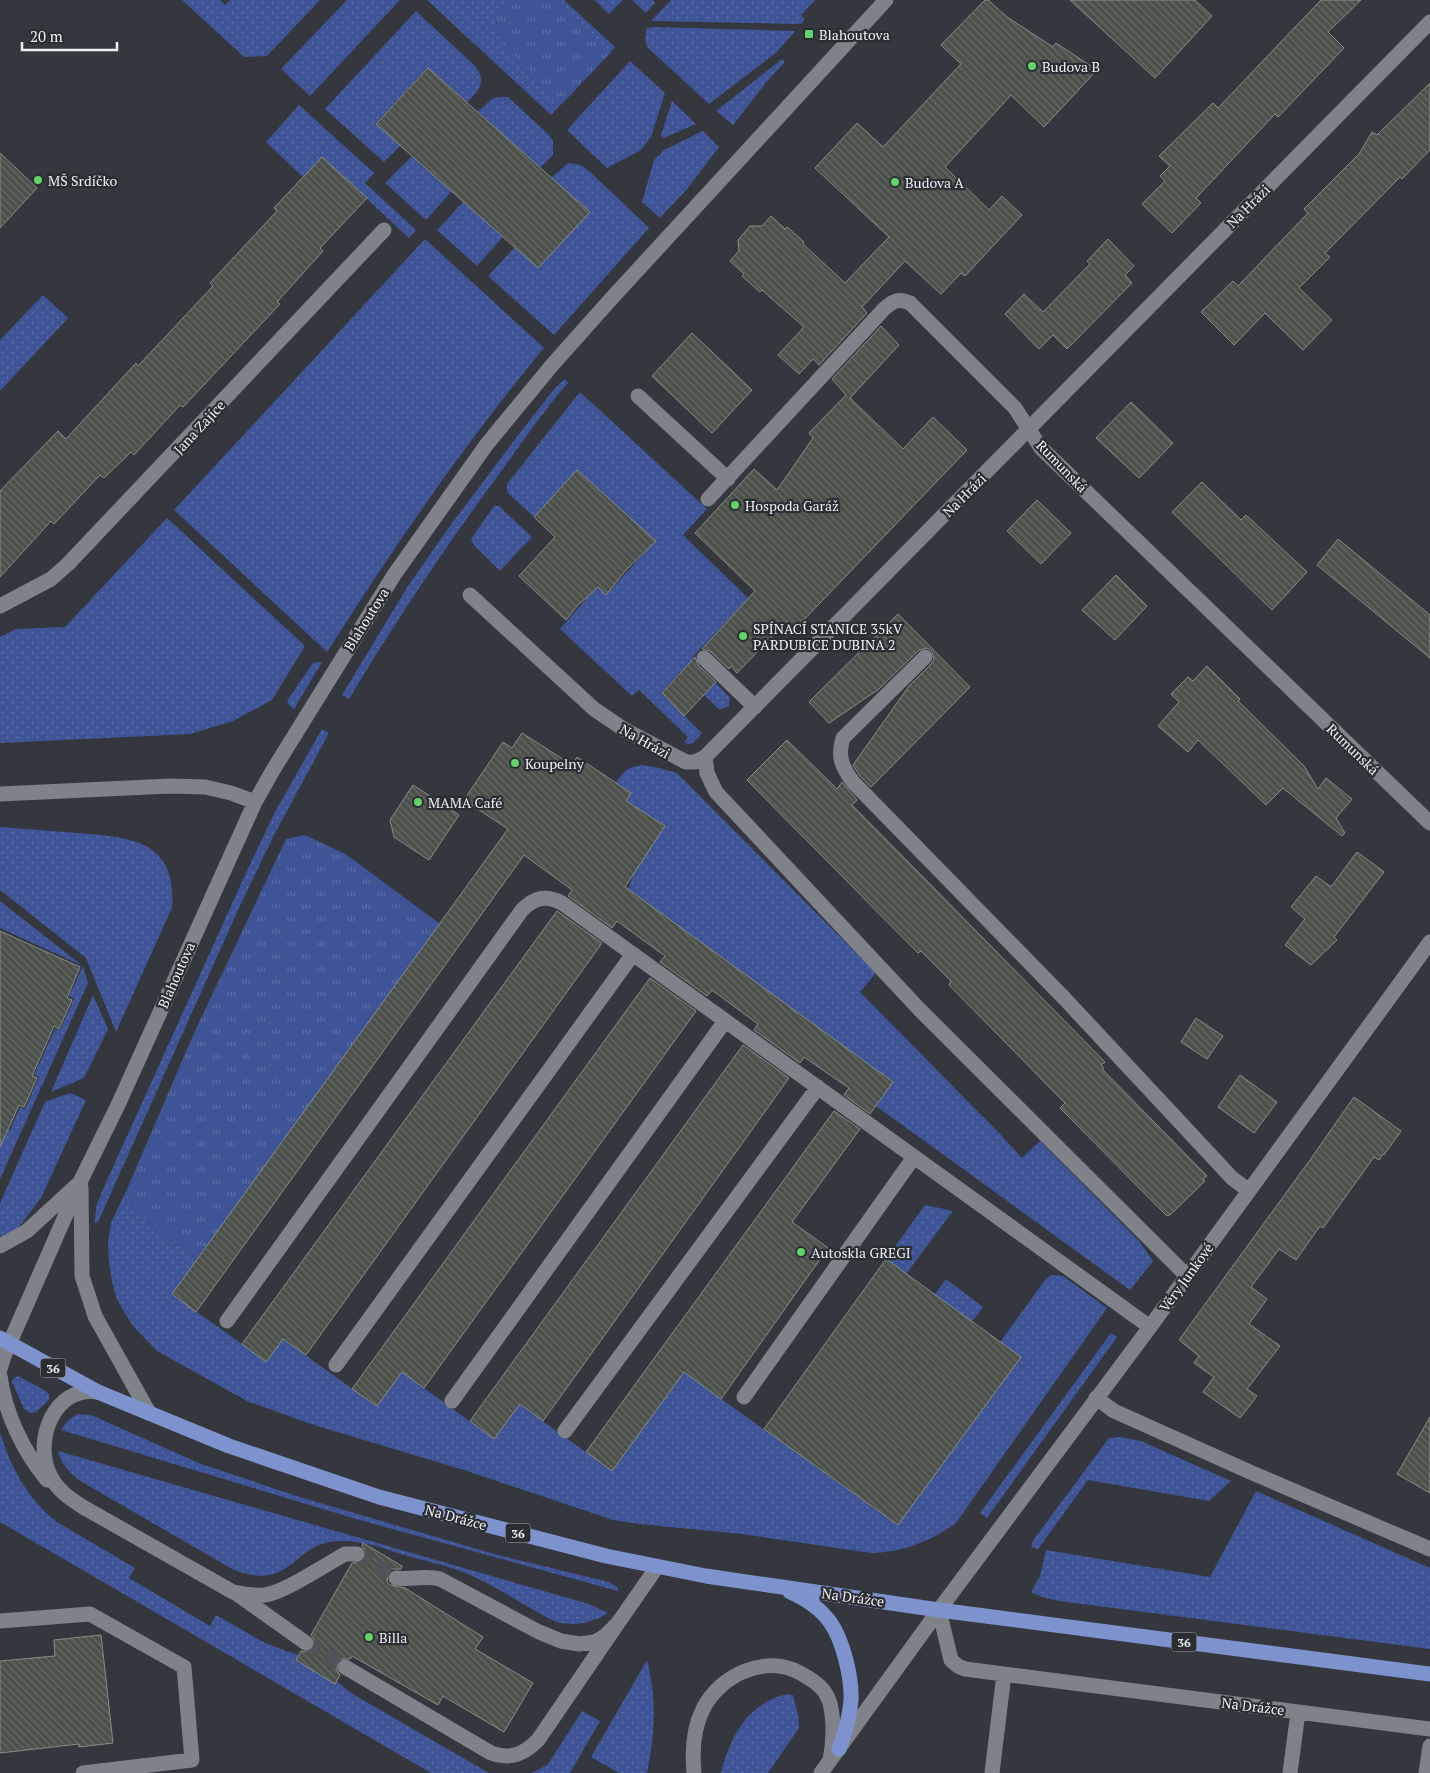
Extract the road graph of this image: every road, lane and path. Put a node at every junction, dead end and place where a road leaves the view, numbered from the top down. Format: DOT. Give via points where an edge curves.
graph roads {
  1 [pos="886,0"];
  2 [pos="1430,22"];
  3 [pos="384,230"];
  4 [pos="638,396"];
  5 [pos="1028,429"];
  6 [pos="728,479"];
  7 [pos="708,499"];
  8 [pos="470,595"];
  9 [pos="0,606"];
  10 [pos="925,657"];
  11 [pos="704,658"];
  12 [pos="755,707"];
  13 [pos="705,757"];
  14 [pos="0,794"];
  15 [pos="255,802"];
  16 [pos="1430,824"];
  17 [pos="1430,942"];
  18 [pos="633,954"];
  19 [pos="725,1021"];
  20 [pos="818,1087"];
  21 [pos="914,1157"];
  22 [pos="81,1180"];
  23 [pos="1248,1190"];
  24 [pos="0,1246"];
  25 [pos="1187,1276"];
  26 [pos="227,1321"];
  27 [pos="1150,1327"];
  28 [pos="5,1341"];
  29 [pos="336,1365"];
  30 [pos="0,1369"];
  31 [pos="0,1376"];
  32 [pos="98,1392"];
  33 [pos="744,1397"];
  34 [pos="1096,1398"];
  35 [pos="452,1401"];
  36 [pos="149,1413"];
  37 [pos="565,1431"];
  38 [pos="62,1492"];
  39 [pos="1430,1549"];
  40 [pos="357,1554"];
  41 [pos="657,1567"];
  42 [pos="396,1578"];
  43 [pos="757,1584"];
  44 [pos="234,1592"];
  45 [pos="939,1610"];
  46 [pos="0,1621"];
  47 [pos="618,1624"];
  48 [pos="306,1643"];
  49 [pos="345,1667"];
  50 [pos="1004,1674"];
  51 [pos="1430,1674"];
  52 [pos="1298,1712"];
  53 [pos="1430,1729"];
  54 [pos="1430,1746"];
  55 [pos="839,1749"];
  56 [pos="824,1769"];
  57 [pos="114,1771"];
  58 [pos="83,1773"];
  59 [pos="694,1773"];
  60 [pos="992,1773"];
  61 [pos="1290,1773"];
  62 [pos="1426,1773"];
  1 -- 15 [label="street, Blahoutova" via="611,299 487,444 394,574"];
  2 -- 5 [label="street, Na Hrázi"];
  3 -- 9 [label="street, Jana Zajíce" via="68,564 51,579"];
  4 -- 6 [label="street"];
  5 -- 6 [label="street, Rumunská" via="1015,408 910,303 896,300"];
  5 -- 12 [label="street, Na Hrázi"];
  5 -- 16 [label="street, Rumunská" via="1041,448"];
  6 -- 7 [label="street, Rumunská"];
  8 -- 13 [label="street, Na Hrázi" via="609,721 686,762"];
  10 -- 23 [label="street" via="843,738 840,759 845,771 1232,1178"];
  11 -- 12 [label="street"];
  12 -- 13 [label="street, Na Hrázi"];
  13 -- 25 [label="street" via="707,773 716,792 920,1010"];
  14 -- 15 [label="street" via="205,787"];
  15 -- 22 [label="street, Blahoutova"];
  17 -- 23 [label="street, Věry Junkové"];
  18 -- 19 [label="street"];
  18 -- 26 [label="street" via="554,899 540,897 528,904"];
  18 -- 29 [label="street"];
  19 -- 20 [label="street"];
  19 -- 35 [label="street"];
  20 -- 21 [label="street"];
  20 -- 37 [label="street"];
  21 -- 27 [label="street"];
  21 -- 33 [label="street"];
  22 -- 24 [label="street" via="27,1231"];
  22 -- 28 [label="street, Blahoutova"];
  22 -- 36 [label="street" via="82,1276 95,1316"];
  23 -- 25 [label="street, Věry Junkové"];
  25 -- 27 [label="street, Věry Junkové"];
  27 -- 34 [label="street, Věry Junkové"];
  28 -- 30 [label="street, Blahoutova"];
  28 -- 32 [label="main road, Na Drážce / 36"];
  31 -- 38 [label="street" via="12,1421 27,1452 48,1480"];
  32 -- 36 [label="main road, Na Drážce / 36"];
  32 -- 38 [label="street" via="80,1392 65,1400 47,1426 44,1459"];
  34 -- 39 [label="street" via="1114,1411 1240,1468"];
  34 -- 45 [label="street, Věry Junkové"];
  36 -- 41 [label="main road, Na Drážce / 36" via="229,1446 379,1497"];
  38 -- 44 [label="street"];
  40 -- 44 [label="street" via="345,1554 266,1595"];
  41 -- 43 [label="main road, Na Drážce / 36"];
  41 -- 47 [label="street"];
  42 -- 47 [label="street" via="430,1576 440,1579 561,1641 595,1642"];
  43 -- 45 [label="main road, Na Drážce / 36"];
  43 -- 55 [label="main road" via="805,1599 830,1622 838,1638 848,1666 851,1699 846,1731"];
  44 -- 48 [label="street"];
  45 -- 50 [label="street, Na Drážce" via="953,1663 965,1669"];
  45 -- 51 [label="main road, Na Drážce / 36"];
  45 -- 55 [label="street, Věry Junkové"];
  46 -- 57 [label="street" via="90,1614 184,1667 192,1760"];
  47 -- 49 [label="street" via="538,1740 512,1757 491,1753"];
  50 -- 52 [label="street, Na Drážce"];
  50 -- 60 [label="street"];
  52 -- 53 [label="street, Na Drážce"];
  52 -- 61 [label="street"];
  54 -- 62 [label="street"];
  55 -- 56 [label="street, Věry Junkové"];
  56 -- 59 [label="street" via="832,1748 833,1734 831,1711 824,1692 818,1684 796,1670 762,1665 728,1680 713,1693 703,1708 693,1746"];
  57 -- 58 [label="street"];
}
